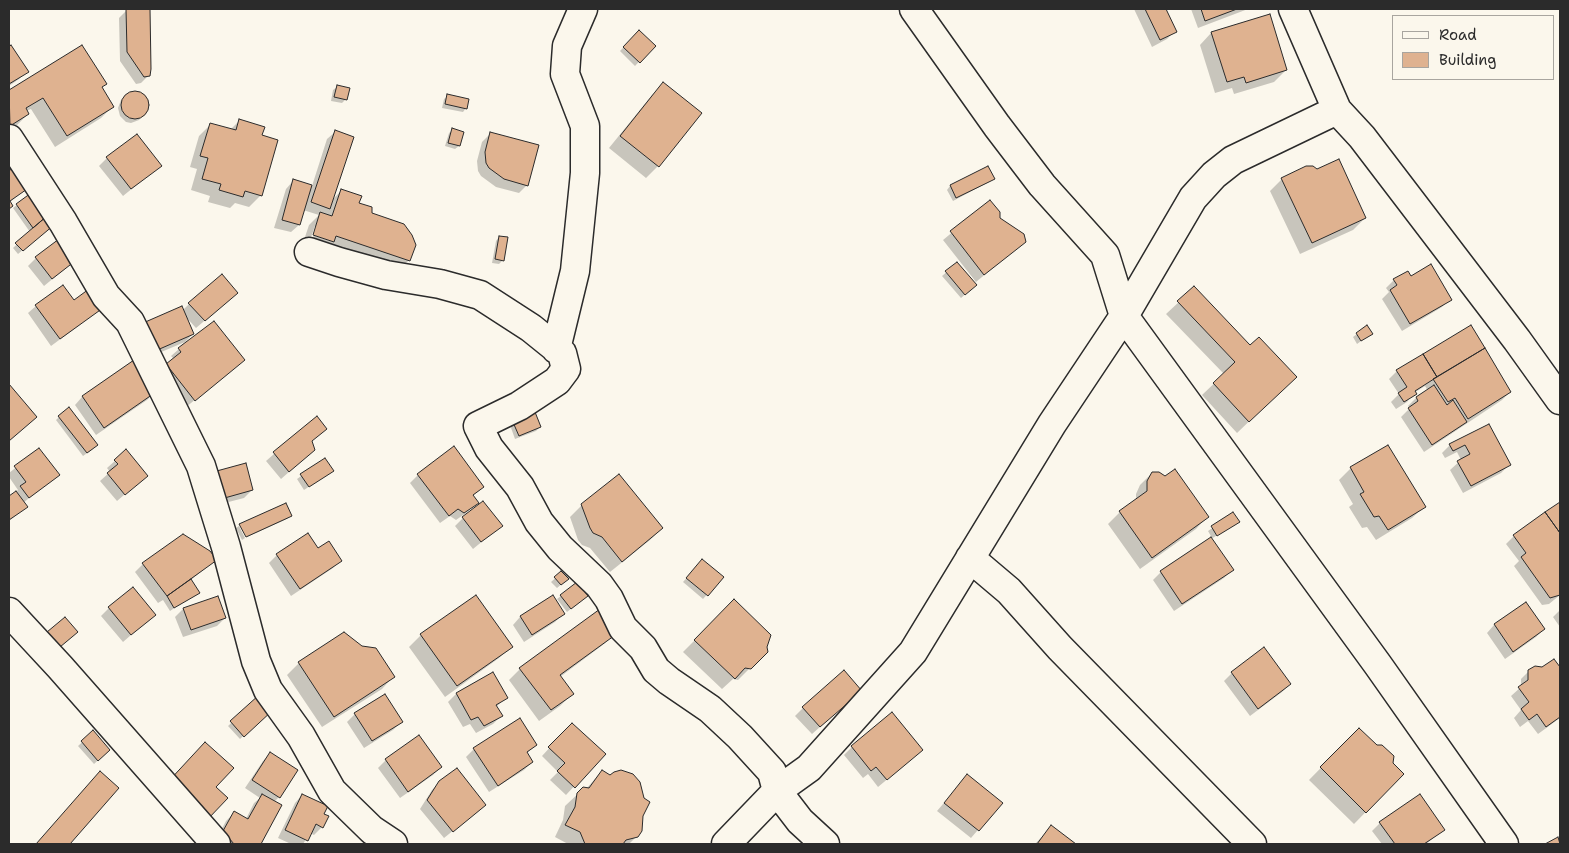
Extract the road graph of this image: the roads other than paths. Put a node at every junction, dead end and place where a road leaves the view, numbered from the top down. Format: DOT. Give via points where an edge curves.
graph roads {
  1 [pos="583,9"];
  2 [pos="914,9"];
  3 [pos="1293,9"];
  4 [pos="1337,110"];
  5 [pos="9,139"];
  6 [pos="309,252"];
  7 [pos="1124,316"];
  8 [pos="556,349"];
  9 [pos="1560,400"];
  10 [pos="970,558"];
  11 [pos="9,612"];
  12 [pos="777,791"];
  13 [pos="216,844"];
  14 [pos="393,844"];
  15 [pos="726,844"];
  16 [pos="825,844"];
  17 [pos="1252,844"];
  18 [pos="1504,844"];
  1 -- 8 [label="street" via="567,46 565,74 585,126 586,173 575,271"];
  2 -- 7 [label="street" via="1042,185 1105,255"];
  3 -- 4 [label="street"];
  4 -- 7 [label="street" via="1233,160 1214,175 1193,198"];
  4 -- 9 [label="street" via="1362,138"];
  5 -- 14 [label="street" via="106,296 130,322 201,466 256,661 268,690 301,736 332,791 372,830"];
  6 -- 8 [label="street" via="386,275 480,294"];
  7 -- 10 [label="street" via="1052,424"];
  7 -- 18 [label="street"];
  8 -- 12 [label="street" via="562,353 566,369 557,381 519,406 478,426 489,448 520,487 538,522 599,585 623,628 643,648 656,670 710,709 740,737 772,772"];
  10 -- 12 [label="street" via="913,652 809,768"];
  10 -- 17 [label="street" via="1009,591 1060,648"];
  11 -- 13 [label="street"];
  12 -- 15 [label="street"];
  12 -- 16 [label="street" via="800,821"];
}
